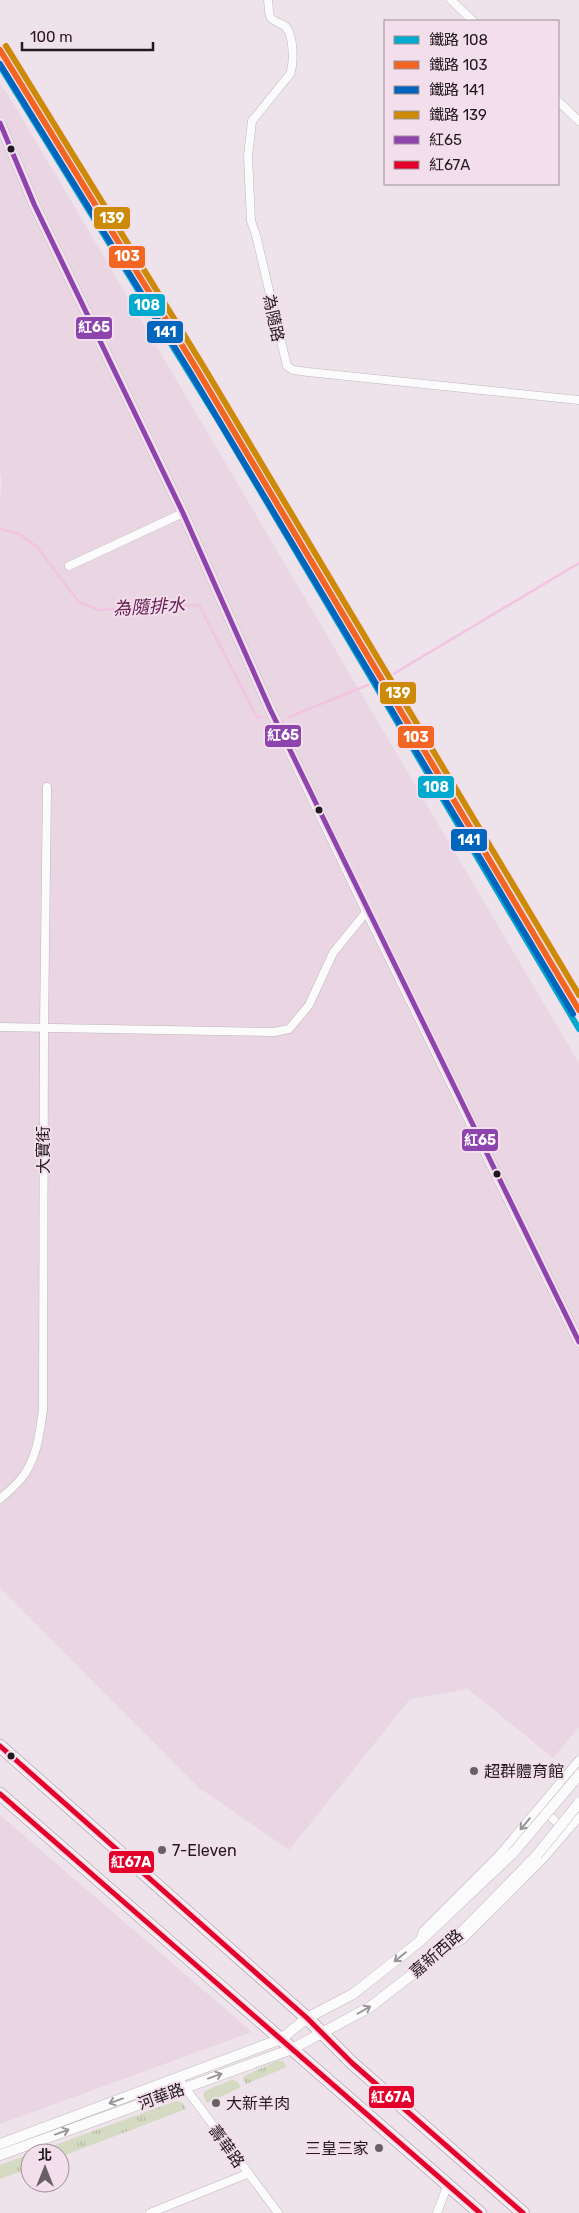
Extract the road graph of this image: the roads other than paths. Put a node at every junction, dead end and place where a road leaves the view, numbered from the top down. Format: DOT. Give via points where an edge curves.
graph roads {
  1 [pos="268,0"];
  2 [pos="451,0"];
  3 [pos="473,20"];
  4 [pos="559,102"];
  5 [pos="579,121"];
  6 [pos="0,123"];
  7 [pos="579,400"];
  8 [pos="183,513"];
  9 [pos="69,566"];
  10 [pos="47,787"];
  11 [pos="367,911"];
  12 [pos="0,1027"];
  13 [pos="44,1028"];
  14 [pos="579,1342"];
  15 [pos="0,1499"];
  16 [pos="0,1746"];
  17 [pos="579,1760"];
  18 [pos="579,1775"];
  19 [pos="0,1794"];
  20 [pos="579,1803"];
  21 [pos="539,1807"];
  22 [pos="579,1817"];
  23 [pos="567,1831"];
  24 [pos="419,1942"];
  25 [pos="445,1948"];
  26 [pos="307,2018"];
  27 [pos="321,2033"];
  28 [pos="281,2039"];
  29 [pos="292,2048"];
  30 [pos="181,2083"];
  31 [pos="0,2144"];
  32 [pos="0,2155"];
  33 [pos="247,2174"];
  34 [pos="448,2184"];
  35 [pos="150,2213"];
  36 [pos="278,2213"];
  37 [pos="437,2213"];
  38 [pos="480,2213"];
  39 [pos="523,2213"];
  1 -- 7 [label="street, 為隨路" via="272,20 282,24 290,34 292,68 252,121 248,156 250,215 286,366 308,372"];
  2 -- 3 [label="street"];
  4 -- 5 [label="street"];
  6 -- 8 [label="street" via="34,204"];
  8 -- 9 [label="street"];
  8 -- 11 [label="street" via="270,709"];
  10 -- 13 [label="street, 大寶街"];
  11 -- 13 [label="street" via="333,953 309,1005 289,1029 274,1032"];
  11 -- 14 [label="street"];
  12 -- 13 [label="street"];
  13 -- 15 [label="street, 大寶街" via="43,1409 39,1438 29,1466 21,1479"];
  16 -- 26 [label="main road"];
  17 -- 21 [label="street"];
  18 -- 24 [label="street, 嘉新西路, bridge" via="513,1853"];
  19 -- 28 [label="main road"];
  20 -- 25 [label="street, 嘉新西路, bridge" via="537,1855"];
  21 -- 23 [label="street"];
  21 -- 24 [label="street, one-way" via="500,1854 423,1931"];
  22 -- 23 [label="street"];
  23 -- 25 [label="street" via="462,1940"];
  24 -- 26 [label="street, 嘉新西路, one-way" via="352,1994"];
  27 -- 25 [label="street, 嘉新西路, one-way" via="370,2007"];
  26 -- 27 [label="main road"];
  26 -- 28 [label="street, 河華路"];
  27 -- 29 [label="street, 河華路"];
  27 -- 39 [label="main road"];
  28 -- 29 [label="main road"];
  28 -- 30 [label="street, 河華路"];
  30 -- 29 [label="street, 河華路, one-way"];
  29 -- 34 [label="main road"];
  30 -- 31 [label="street, 河華路, one-way"];
  32 -- 30 [label="street, 河華路, one-way"];
  30 -- 33 [label="street, 壽華路"];
  33 -- 35 [label="street"];
  33 -- 36 [label="street, 壽華路"];
  34 -- 37 [label="street"];
  34 -- 38 [label="main road"];
}
